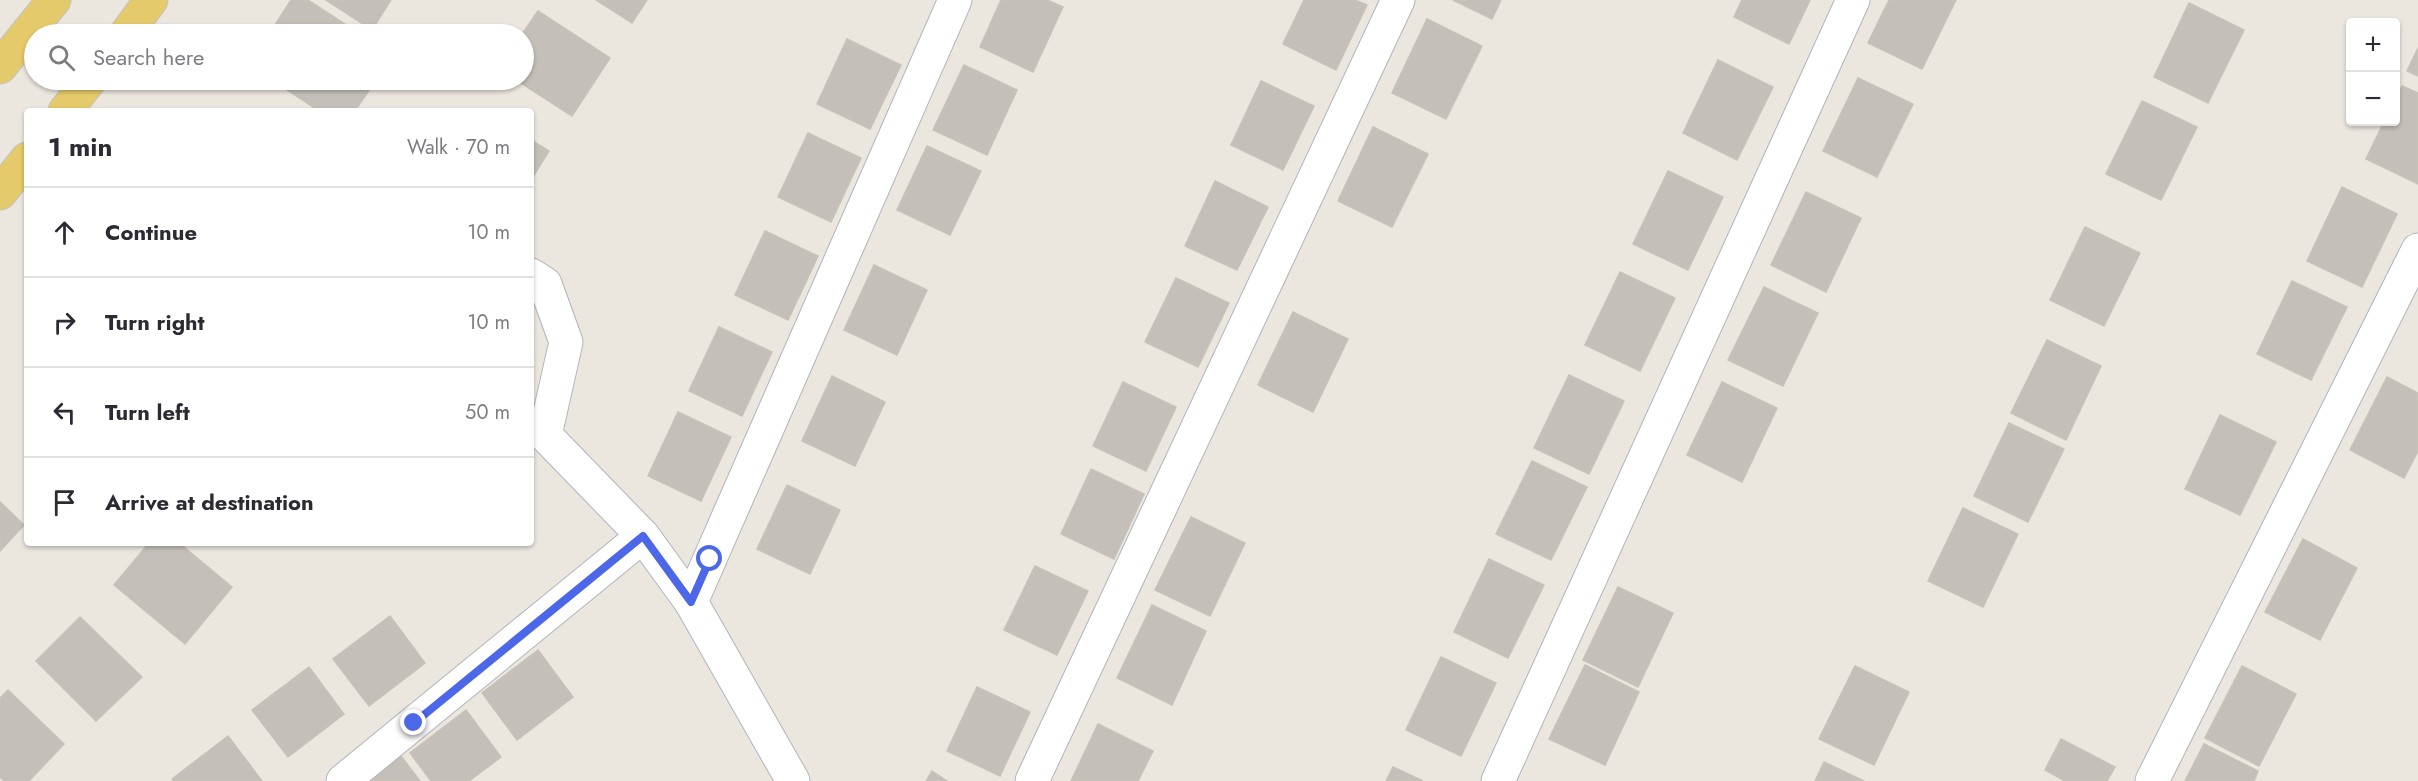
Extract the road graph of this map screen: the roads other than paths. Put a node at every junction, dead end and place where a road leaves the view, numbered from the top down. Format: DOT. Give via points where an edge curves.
graph roads {
  1 [pos="54,0"];
  2 [pos="151,0"];
  3 [pos="955,0"];
  4 [pos="1398,0"];
  5 [pos="1853,0"];
  6 [pos="35,24"];
  7 [pos="133,24"];
  8 [pos="24,37"];
  9 [pos="0,67"];
  10 [pos="82,90"];
  11 [pos="67,108"];
  12 [pos="24,163"];
  13 [pos="0,193"];
  14 [pos="2418,250"];
  15 [pos="534,277"];
  16 [pos="643,536"];
  17 [pos="691,602"];
  18 [pos="343,781"];
  19 [pos="793,781"];
  20 [pos="1032,781"];
  21 [pos="1498,781"];
  22 [pos="2152,781"];
  1 -- 6 [label="main road"];
  2 -- 7 [label="main road"];
  3 -- 17 [label="street"];
  4 -- 20 [label="street"];
  5 -- 21 [label="street"];
  8 -- 9 [label="main road"];
  10 -- 11 [label="main road"];
  12 -- 13 [label="main road"];
  14 -- 22 [label="street"];
  15 -- 16 [label="street" via="545,284 566,342 544,435"];
  16 -- 17 [label="street"];
  16 -- 18 [label="street"];
  17 -- 19 [label="street"];
}
